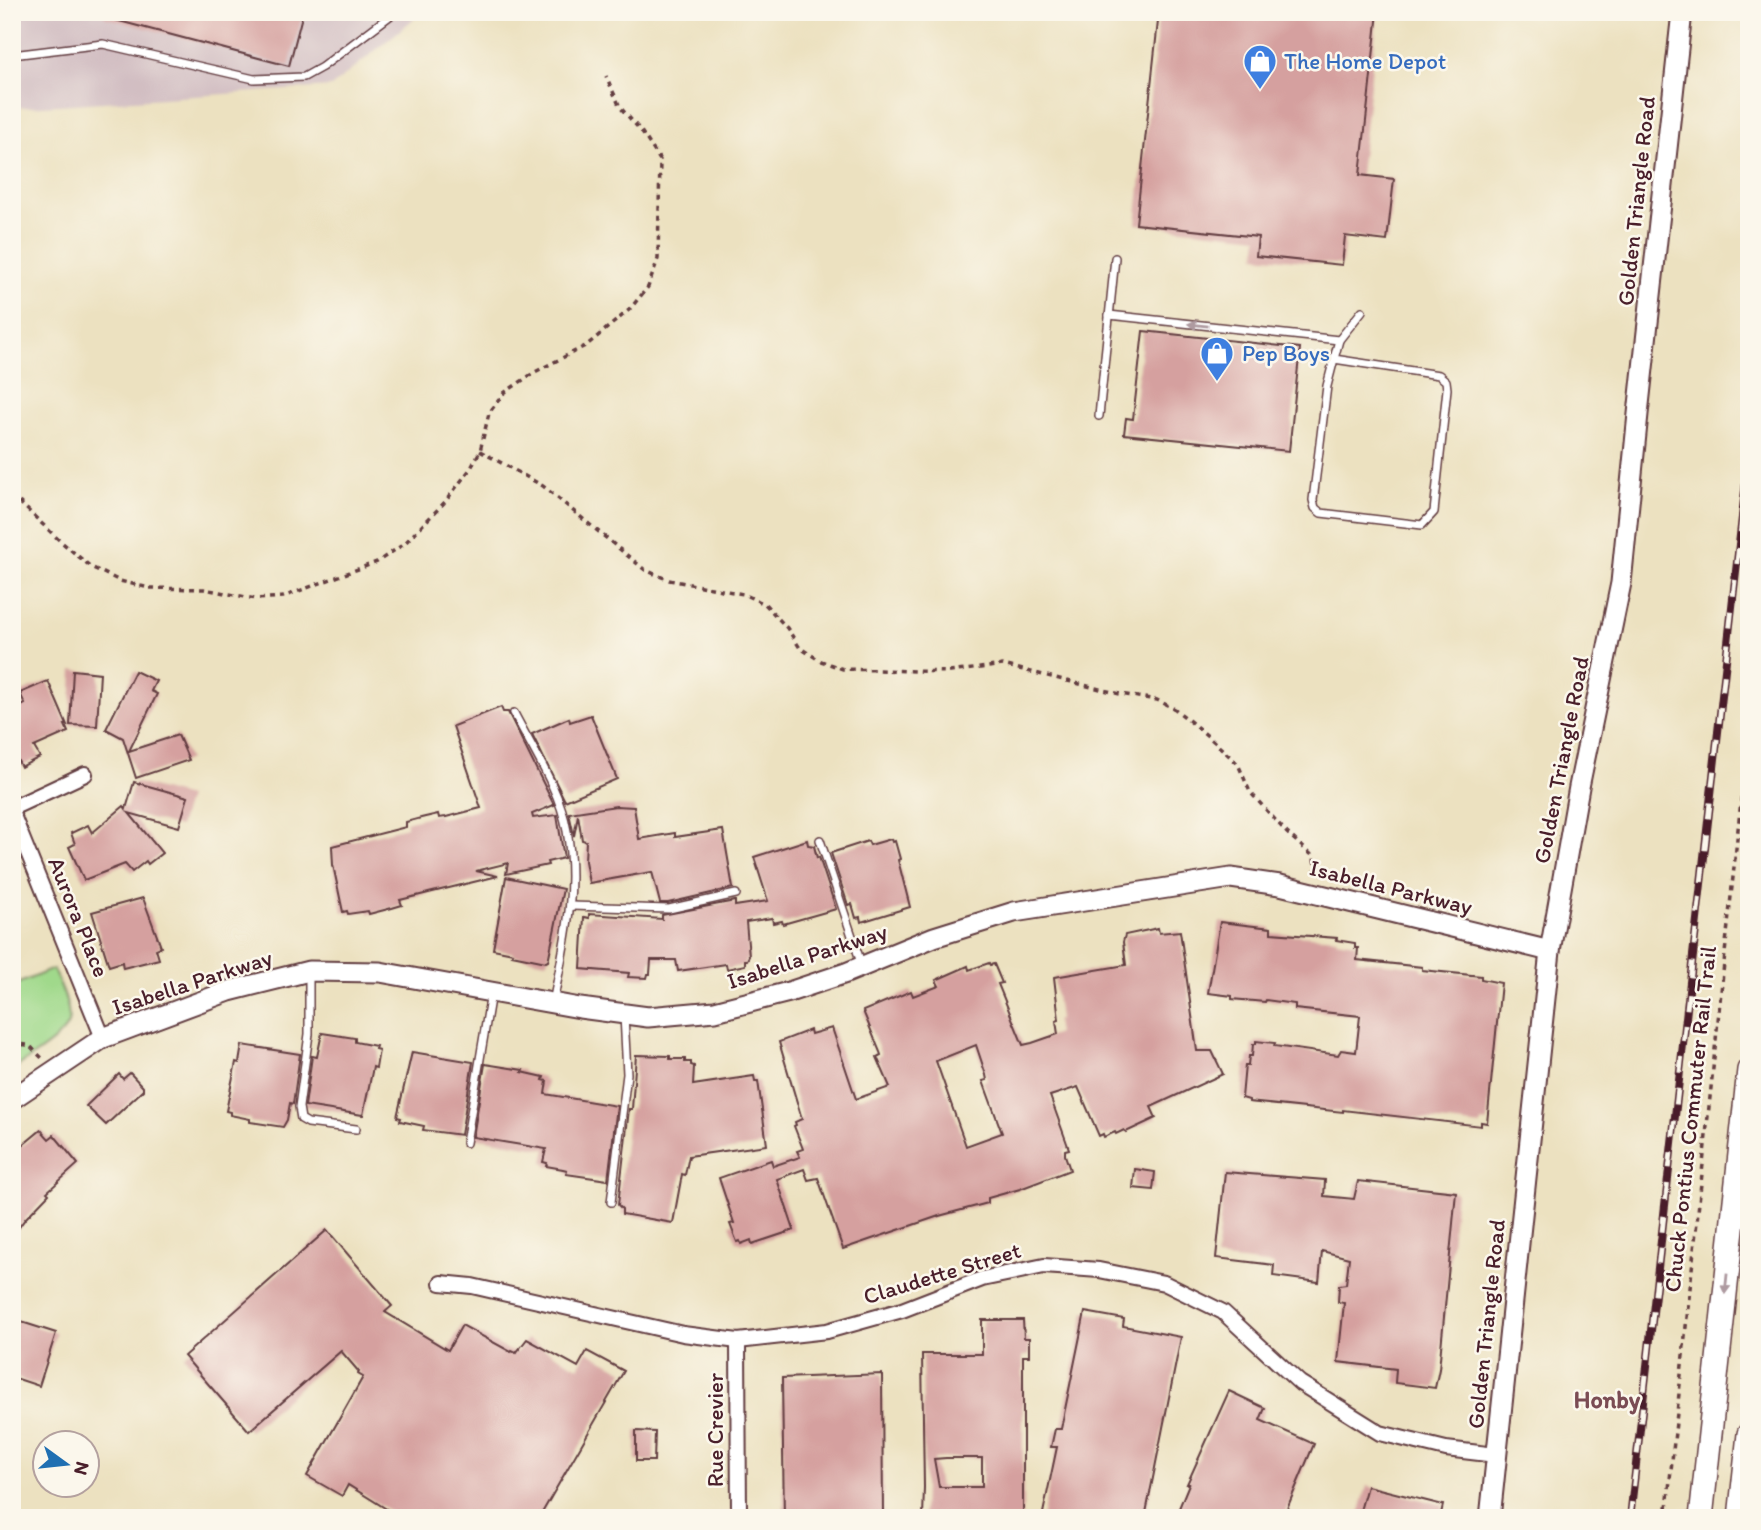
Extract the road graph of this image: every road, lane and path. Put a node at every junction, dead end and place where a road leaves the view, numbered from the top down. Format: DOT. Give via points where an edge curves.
graph roads {
  1 [pos="395,12"];
  2 [pos="1682,12"];
  3 [pos="12,55"];
  4 [pos="606,76"];
  5 [pos="1115,258"];
  6 [pos="1362,311"];
  7 [pos="1109,315"];
  8 [pos="1339,340"];
  9 [pos="1334,359"];
  10 [pos="1099,416"];
  11 [pos="480,451"];
  12 [pos="12,495"];
  13 [pos="514,713"];
  14 [pos="1749,724"];
  15 [pos="85,774"];
  16 [pos="12,811"];
  17 [pos="820,840"];
  18 [pos="736,894"];
  19 [pos="1317,894"];
  20 [pos="571,906"];
  21 [pos="1550,951"];
  22 [pos="863,966"];
  23 [pos="309,971"];
  24 [pos="491,992"];
  25 [pos="553,1003"];
  26 [pos="624,1014"];
  27 [pos="103,1038"];
  28 [pos="12,1044"];
  29 [pos="52,1070"];
  30 [pos="1749,1070"];
  31 [pos="12,1099"];
  32 [pos="356,1129"];
  33 [pos="466,1143"];
  34 [pos="611,1202"];
  35 [pos="441,1283"];
  36 [pos="738,1342"];
  37 [pos="1749,1434"];
  38 [pos="1496,1455"];
  39 [pos="739,1518"];
  40 [pos="1490,1518"];
  41 [pos="1666,1518"];
  42 [pos="1701,1518"];
  43 [pos="1740,1518"];
  1 -- 3 [label="lane" via="304,77 254,79 103,44"];
  2 -- 21 [label="street, Golden Triangle Road" via="1621,583"];
  4 -- 11 [label="path" via="620,107 660,160 658,259 648,287 629,310 587,345 504,393 489,413"];
  5 -- 7 [label="lane"];
  6 -- 8 [label="lane"];
  8 -- 7 [label="lane, one-way"];
  7 -- 10 [label="lane"];
  8 -- 9 [label="lane"];
  9 -- 9 [label="lane" via="1327,386 1315,508 1321,513 1422,525 1434,512 1446,380 1439,374"];
  11 -- 12 [label="path" via="445,502 404,544 377,562 283,597 256,599 120,581 91,567"];
  11 -- 19 [label="path" via="543,486 645,570 669,580 743,594 765,604 800,648 821,661 843,668 950,672 1003,665 1157,700 1175,709 1238,764 1250,792 1314,857"];
  13 -- 20 [label="lane" via="554,791 567,830"];
  14 -- 41 [label="path, Chuck Pontius Commuter Rail Trail"];
  15 -- 16 [label="street"];
  16 -- 27 [label="street, Aurora Place"];
  17 -- 22 [label="lane"];
  18 -- 20 [label="lane" via="669,909"];
  19 -- 21 [label="street, Isabella Parkway"];
  19 -- 22 [label="street, Isabella Parkway" via="1231,878 1014,912"];
  20 -- 25 [label="lane"];
  21 -- 38 [label="street, Golden Triangle Road"];
  22 -- 26 [label="street, Isabella Parkway" via="715,1011 648,1017"];
  23 -- 24 [label="street, Isabella Parkway" via="380,972"];
  23 -- 27 [label="street, Isabella Parkway" via="229,990"];
  23 -- 32 [label="lane" via="301,1119 308,1124"];
  24 -- 25 [label="street, Isabella Parkway"];
  24 -- 33 [label="lane"];
  25 -- 26 [label="street, Isabella Parkway"];
  26 -- 34 [label="lane" via="627,1074"];
  27 -- 29 [label="street, Isabella Parkway"];
  28 -- 29 [label="path" via="29,1045"];
  29 -- 31 [label="street, Isabella Parkway"];
  30 -- 42 [label="main road, one-way"];
  35 -- 36 [label="street, Claudette Street" via="472,1286 682,1335"];
  36 -- 38 [label="street, Claudette Street" via="827,1331 902,1310 982,1279 1044,1266 1099,1270 1164,1283 1223,1312 1300,1383 1380,1433"];
  36 -- 39 [label="street, Rue Crevier"];
  37 -- 43 [label="main road"];
  38 -- 40 [label="street, Golden Triangle Road"];
}
